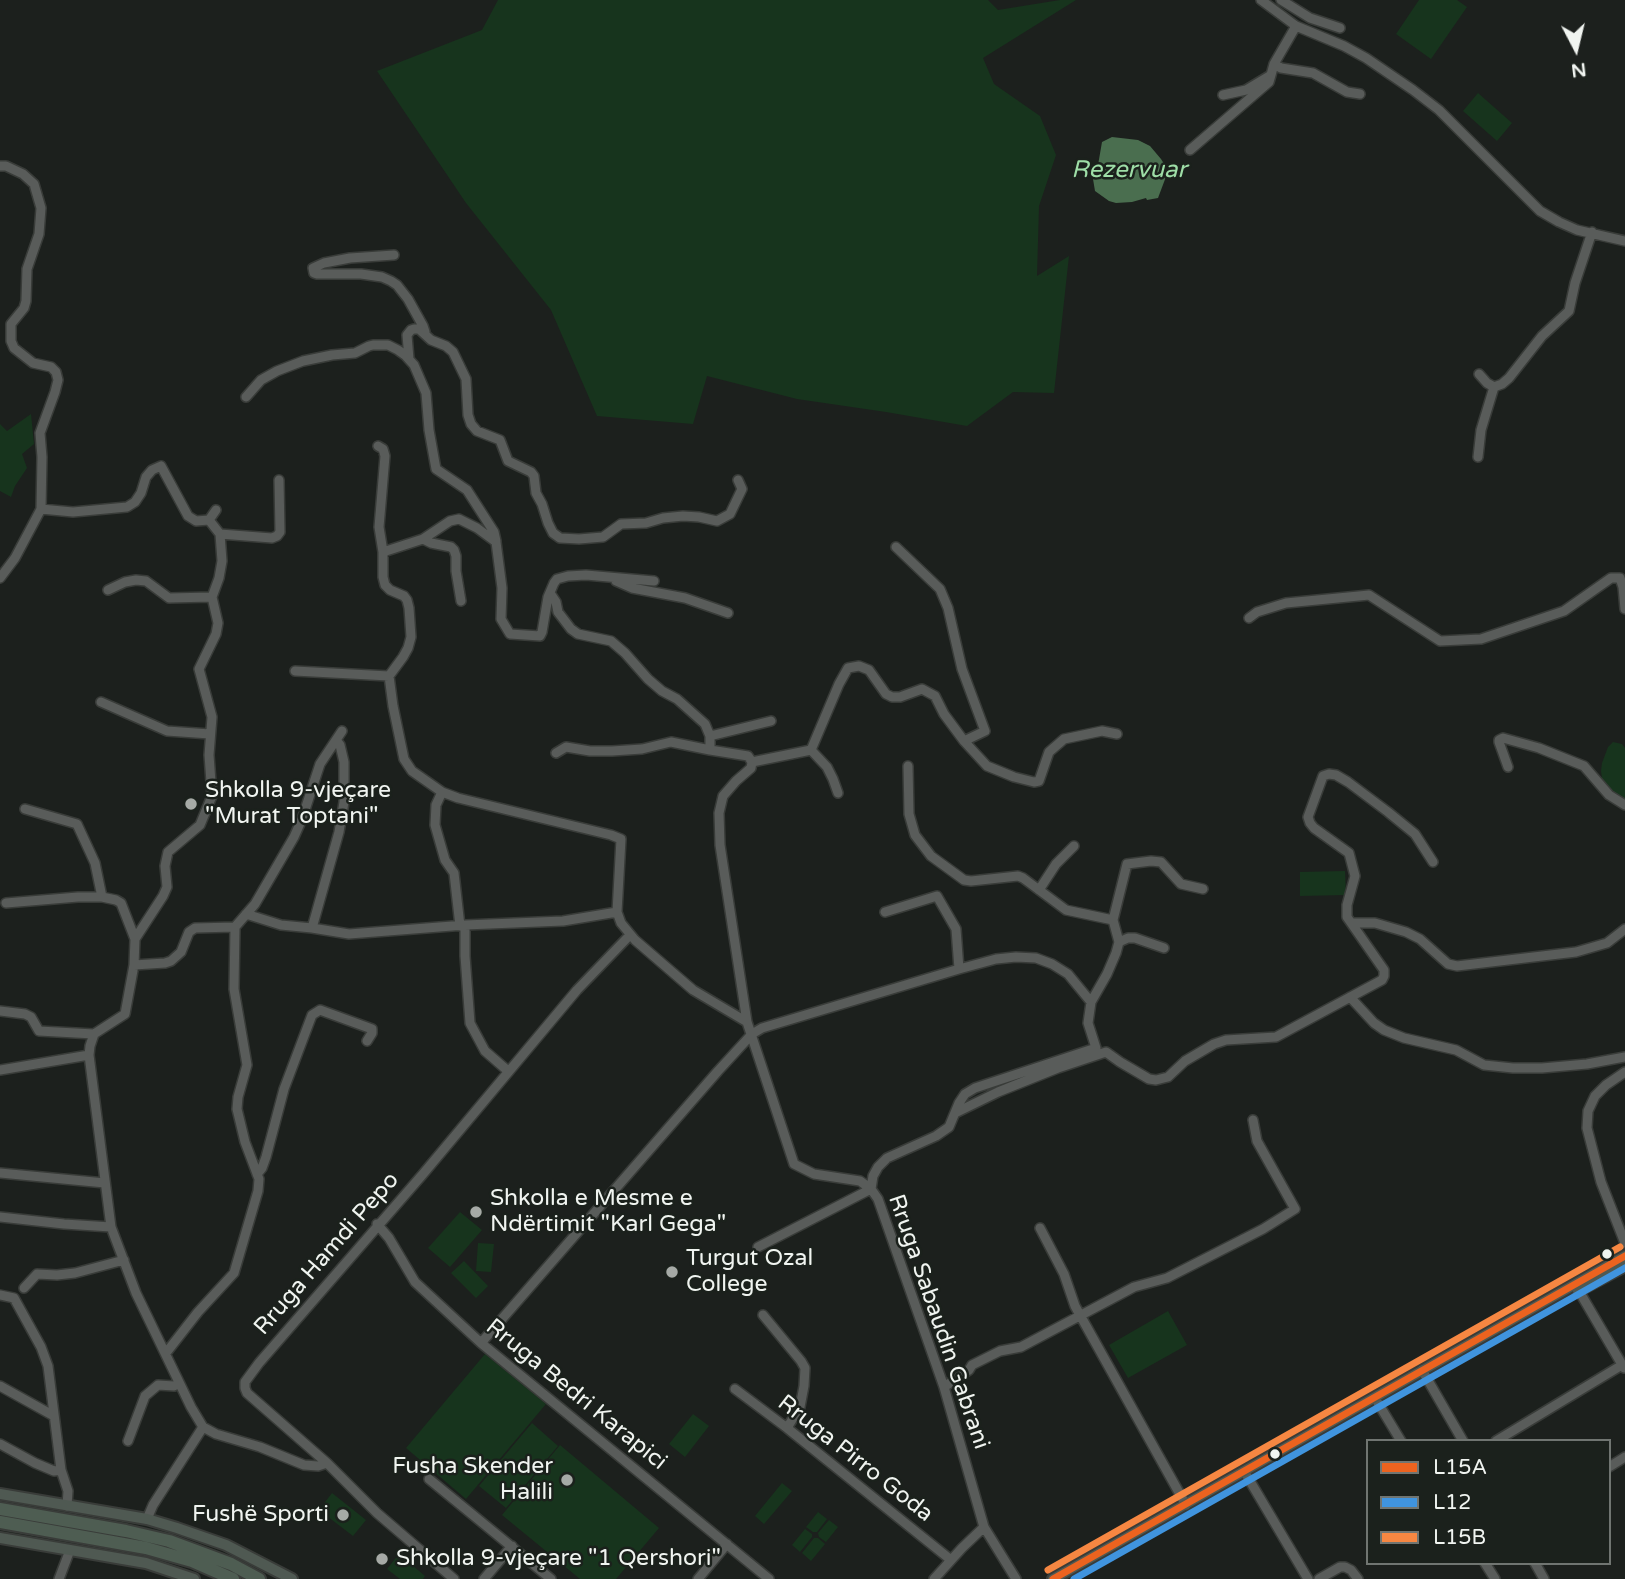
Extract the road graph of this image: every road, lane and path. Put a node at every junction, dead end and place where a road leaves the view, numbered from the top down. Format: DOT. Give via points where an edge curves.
graph roads {
  1 [pos="1261,0"];
  2 [pos="1281,0"];
  3 [pos="1296,26"];
  4 [pos="1340,28"];
  5 [pos="1274,64"];
  6 [pos="1271,75"];
  7 [pos="1360,94"];
  8 [pos="1223,95"];
  9 [pos="1191,150"];
  10 [pos="0,166"];
  11 [pos="1592,232"];
  12 [pos="1625,242"];
  13 [pos="394,255"];
  14 [pos="425,334"];
  15 [pos="409,359"];
  16 [pos="1479,374"];
  17 [pos="1494,387"];
  18 [pos="246,397"];
  19 [pos="378,446"];
  20 [pos="1478,457"];
  21 [pos="279,480"];
  22 [pos="738,480"];
  23 [pos="41,509"];
  24 [pos="216,510"];
  25 [pos="209,520"];
  26 [pos="220,534"];
  27 [pos="423,539"];
  28 [pos="496,542"];
  29 [pos="896,547"];
  30 [pos="383,552"];
  31 [pos="0,578"];
  32 [pos="611,579"];
  33 [pos="654,581"];
  34 [pos="108,590"];
  35 [pos="550,593"];
  36 [pos="212,597"];
  37 [pos="461,601"];
  38 [pos="1625,609"];
  39 [pos="728,613"];
  40 [pos="1249,618"];
  41 [pos="295,671"];
  42 [pos="389,676"];
  43 [pos="101,702"];
  44 [pos="771,722"];
  45 [pos="342,731"];
  46 [pos="210,734"];
  47 [pos="1117,734"];
  48 [pos="710,736"];
  49 [pos="336,740"];
  50 [pos="964,741"];
  51 [pos="710,750"];
  52 [pos="811,750"];
  53 [pos="556,753"];
  54 [pos="752,762"];
  55 [pos="908,766"];
  56 [pos="1508,767"];
  57 [pos="442,792"];
  58 [pos="838,793"];
  59 [pos="1625,805"];
  60 [pos="25,809"];
  61 [pos="1074,846"];
  62 [pos="1433,862"];
  63 [pos="1203,889"];
  64 [pos="1040,890"];
  65 [pos="102,897"];
  66 [pos="6,902"];
  67 [pos="617,912"];
  68 [pos="885,912"];
  69 [pos="246,914"];
  70 [pos="1113,920"];
  71 [pos="1353,923"];
  72 [pos="463,925"];
  73 [pos="235,927"];
  74 [pos="312,928"];
  75 [pos="1625,929"];
  76 [pos="630,935"];
  77 [pos="135,939"];
  78 [pos="1119,942"];
  79 [pos="1164,948"];
  80 [pos="134,965"];
  81 [pos="959,969"];
  82 [pos="1350,997"];
  83 [pos="1091,1002"];
  84 [pos="0,1011"];
  85 [pos="747,1022"];
  86 [pos="94,1034"];
  87 [pos="752,1034"];
  88 [pos="367,1041"];
  89 [pos="89,1055"];
  90 [pos="1625,1057"];
  91 [pos="0,1070"];
  92 [pos="508,1071"];
  93 [pos="1625,1072"];
  94 [pos="955,1114"];
  95 [pos="1254,1120"];
  96 [pos="0,1172"];
  97 [pos="257,1174"];
  98 [pos="105,1183"];
  99 [pos="871,1189"];
  100 [pos="0,1217"];
  101 [pos="377,1224"];
  102 [pos="111,1227"];
  103 [pos="1040,1228"];
  104 [pos="1625,1243"];
  105 [pos="758,1247"];
  106 [pos="1625,1256"];
  107 [pos="124,1260"];
  108 [pos="1625,1266"];
  109 [pos="24,1288"];
  110 [pos="1579,1291"];
  111 [pos="0,1296"];
  112 [pos="763,1315"];
  113 [pos="1081,1316"];
  114 [pos="481,1343"];
  115 [pos="166,1353"];
  116 [pos="1624,1368"];
  117 [pos="1424,1373"];
  118 [pos="179,1383"];
  119 [pos="0,1386"];
  120 [pos="944,1387"];
  121 [pos="735,1389"];
  122 [pos="1378,1403"];
  123 [pos="54,1416"];
  124 [pos="203,1427"];
  125 [pos="787,1428"];
  126 [pos="1400,1439"];
  127 [pos="1462,1439"];
  128 [pos="1500,1439"];
  129 [pos="128,1441"];
  130 [pos="0,1444"];
  131 [pos="327,1463"];
  132 [pos="61,1470"];
  133 [pos="1247,1476"];
  134 [pos="429,1479"];
  135 [pos="0,1494"];
  136 [pos="1186,1504"];
  137 [pos="68,1506"];
  138 [pos="0,1509"];
  139 [pos="147,1519"];
  140 [pos="0,1522"];
  141 [pos="984,1527"];
  142 [pos="0,1538"];
  143 [pos="727,1544"];
  144 [pos="512,1546"];
  145 [pos="70,1550"];
  146 [pos="951,1560"];
  147 [pos="246,1572"];
  148 [pos="59,1579"];
  149 [pos="194,1579"];
  150 [pos="233,1579"];
  151 [pos="260,1579"];
  152 [pos="272,1579"];
  153 [pos="292,1579"];
  154 [pos="454,1579"];
  155 [pos="484,1579"];
  156 [pos="551,1579"];
  157 [pos="698,1579"];
  158 [pos="769,1579"];
  159 [pos="934,1579"];
  160 [pos="1016,1579"];
  161 [pos="1054,1579"];
  162 [pos="1066,1579"];
  163 [pos="1308,1579"];
  164 [pos="1319,1579"];
  165 [pos="1359,1579"];
  1 -- 3 [label="street"];
  2 -- 4 [label="street" via="1310,18"];
  3 -- 5 [label="street"];
  3 -- 11 [label="street" via="1344,46 1396,78 1439,110 1540,211 1577,230"];
  5 -- 6 [label="street"];
  5 -- 7 [label="street" via="1313,73"];
  6 -- 8 [label="street" via="1246,90"];
  6 -- 9 [label="street" via="1269,82"];
  10 -- 23 [label="street" via="23,174 34,184 41,208 39,234 27,269 26,301 10,331 14,348 33,363 51,367 58,380 40,433"];
  11 -- 12 [label="street"];
  11 -- 17 [label="street" via="1569,311 1509,378"];
  13 -- 14 [label="street" via="324,263 313,268 314,274 382,276 408,299"];
  14 -- 15 [label="street" via="414,329 407,335"];
  14 -- 22 [label="street" via="453,352 466,379 471,424 500,440 508,461 531,472 548,523 560,538 603,537 621,524 663,518 699,516 717,521 730,514 742,489"];
  15 -- 18 [label="street" via="392,347 373,345 355,353 313,358 261,380"];
  15 -- 28 [label="street" via="426,393 436,469 467,490"];
  16 -- 17 [label="street"];
  17 -- 20 [label="street"];
  19 -- 30 [label="street" via="385,456 379,527"];
  21 -- 26 [label="street" via="277,536"];
  23 -- 25 [label="street" via="73,512 127,506 141,493 146,477 161,466 188,516"];
  23 -- 31 [label="street"];
  24 -- 25 [label="street"];
  25 -- 26 [label="street"];
  26 -- 36 [label="street" via="222,561"];
  27 -- 28 [label="street" via="459,519"];
  27 -- 30 [label="street"];
  27 -- 37 [label="street" via="454,550"];
  28 -- 35 [label="street" via="501,619 510,634 540,636"];
  29 -- 50 [label="street" via="940,589 948,608 962,669 985,731"];
  30 -- 42 [label="street" via="385,585 407,600 411,638"];
  32 -- 33 [label="street"];
  32 -- 35 [label="street" via="568,576 557,579"];
  32 -- 39 [label="street" via="632,589 685,598"];
  34 -- 36 [label="street" via="136,580 169,597"];
  35 -- 48 [label="street" via="571,629 611,641 648,679 705,724"];
  36 -- 46 [label="street" via="218,624 199,669 212,716"];
  38 -- 40 [label="street" via="1620,578 1611,578 1564,611 1481,639 1440,640 1369,595 1286,603"];
  41 -- 42 [label="street"];
  42 -- 57 [label="street" via="404,759 412,771"];
  43 -- 46 [label="street" via="167,731"];
  44 -- 48 [label="street"];
  45 -- 49 [label="street"];
  46 -- 77 [label="street" via="212,796 200,825 168,852 167,887"];
  47 -- 50 [label="street" via="1102,731 1065,740 1049,752 1041,778 1034,782 987,766"];
  48 -- 51 [label="street"];
  49 -- 69 [label="street" via="320,764 294,837"];
  49 -- 74 [label="street" via="344,762 344,802"];
  50 -- 52 [label="street" via="934,696 922,689 892,697 869,670 859,666 848,668"];
  51 -- 53 [label="street" via="671,742 612,751 566,747"];
  51 -- 54 [label="street" via="748,756"];
  52 -- 54 [label="street"];
  52 -- 58 [label="street" via="827,766"];
  54 -- 85 [label="street, Rruga Sabaudin Gabrani" via="723,796 719,813"];
  55 -- 64 [label="street" via="909,814 915,835 932,856 964,880 1018,876"];
  56 -- 59 [label="street" via="1499,742 1503,738 1584,766 1609,795"];
  57 -- 67 [label="street" via="621,839"];
  57 -- 72 [label="street" via="435,825 445,860 454,873"];
  60 -- 65 [label="street" via="77,824 95,863"];
  61 -- 64 [label="street"];
  62 -- 71 [label="street" via="1415,834 1388,812 1349,782 1336,775 1323,776 1308,817 1314,828 1349,853 1356,876 1347,905"];
  63 -- 70 [label="street" via="1181,884 1161,862 1127,864"];
  64 -- 70 [label="street" via="1066,910"];
  65 -- 66 [label="street"];
  65 -- 77 [label="street" via="121,903"];
  67 -- 72 [label="street" via="563,921"];
  67 -- 76 [label="street"];
  68 -- 81 [label="street" via="937,896 956,929"];
  69 -- 73 [label="street"];
  69 -- 74 [label="street"];
  70 -- 78 [label="street"];
  71 -- 75 [label="street" via="1375,923 1406,932 1457,966 1576,953 1607,943"];
  71 -- 82 [label="street" via="1384,976"];
  72 -- 74 [label="street" via="349,934"];
  72 -- 92 [label="street" via="470,1023 485,1051"];
  73 -- 80 [label="street" via="195,928 171,961"];
  73 -- 97 [label="street" via="234,989 247,1065 237,1109"];
  76 -- 85 [label="street" via="693,990"];
  76 -- 92 [label="street, Rruga Hamdi Pepo"];
  77 -- 80 [label="street"];
  78 -- 79 [label="street" via="1135,938"];
  78 -- 83 [label="street"];
  80 -- 86 [label="street" via="125,1014"];
  81 -- 83 [label="street" via="996,959 1036,958 1068,974"];
  81 -- 87 [label="street"];
  82 -- 90 [label="street" via="1384,1030 1456,1050 1484,1065 1542,1068"];
  82 -- 94 [label="street" via="1276,1037 1214,1044 1168,1077 1149,1079 1106,1052 998,1092"];
  83 -- 94 [label="street" via="1088,1023 1096,1048 975,1088 965,1094"];
  84 -- 86 [label="street" via="32,1017 39,1031"];
  85 -- 87 [label="street, Rruga Sabaudin Gabrani"];
  86 -- 89 [label="street"];
  87 -- 99 [label="street, Rruga Sabaudin Gabrani" via="794,1164 814,1174 860,1181"];
  87 -- 114 [label="street"];
  88 -- 97 [label="street" via="372,1029 320,1010 312,1015"];
  89 -- 91 [label="street"];
  89 -- 98 [label="street"];
  92 -- 101 [label="street, Rruga Hamdi Pepo"];
  93 -- 104 [label="street" via="1595,1096 1587,1128 1601,1182"];
  94 -- 99 [label="street" via="949,1127 936,1136 887,1158 873,1176"];
  95 -- 113 [label="street" via="1260,1149 1295,1209 1167,1278 1134,1287"];
  96 -- 98 [label="street"];
  97 -- 115 [label="street" via="258,1191 234,1273"];
  98 -- 102 [label="street"];
  99 -- 105 [label="street"];
  99 -- 120 [label="street, Rruga Sabaudin Gabrani"];
  100 -- 102 [label="street"];
  101 -- 114 [label="street, Rruga Bedri Karapici" via="415,1282"];
  101 -- 131 [label="street, Rruga Hamdi Pepo" via="245,1382 247,1393"];
  102 -- 107 [label="street"];
  103 -- 113 [label="street"];
  106 -- 117 [label="main road"];
  107 -- 109 [label="street" via="75,1273 37,1274"];
  107 -- 115 [label="street"];
  108 -- 110 [label="main road"];
  110 -- 116 [label="street"];
  110 -- 117 [label="main road"];
  111 -- 123 [label="street" via="14,1298 41,1347"];
  112 -- 125 [label="street" via="805,1368 800,1406"];
  113 -- 120 [label="street" via="1021,1347 972,1365"];
  113 -- 136 [label="street"];
  114 -- 143 [label="street, Rruga Bedri Karapici"];
  115 -- 118 [label="street"];
  116 -- 128 [label="street"];
  117 -- 122 [label="main road"];
  117 -- 127 [label="street"];
  117 -- 136 [label="main road"];
  118 -- 124 [label="street"];
  118 -- 129 [label="street" via="158,1385 145,1396"];
  119 -- 123 [label="street"];
  120 -- 141 [label="street, Rruga Sabaudin Gabrani"];
  121 -- 125 [label="street, Rruga Pirro Goda"];
  122 -- 126 [label="street"];
  122 -- 133 [label="main road"];
  123 -- 132 [label="street"];
  124 -- 131 [label="street" via="304,1465"];
  124 -- 139 [label="street"];
  125 -- 146 [label="street, Rruga Pirro Goda"];
  130 -- 132 [label="street" via="35,1463"];
  131 -- 154 [label="street, Rruga Hamdi Pepo"];
  132 -- 137 [label="street"];
  133 -- 162 [label="main road"];
  133 -- 163 [label="street"];
  134 -- 144 [label="street"];
  135 -- 137 [label="main road"];
  136 -- 161 [label="main road"];
  137 -- 139 [label="main road"];
  138 -- 147 [label="highway" via="153,1536"];
  139 -- 153 [label="main road" via="226,1545"];
  140 -- 150 [label="highway" via="146,1548"];
  141 -- 146 [label="street"];
  141 -- 160 [label="street, Rruga Sabaudin Gabrani"];
  142 -- 145 [label="main road"];
  143 -- 157 [label="street"];
  143 -- 158 [label="street, Rruga Bedri Karapici"];
  144 -- 155 [label="street"];
  144 -- 156 [label="street"];
  145 -- 148 [label="street"];
  145 -- 149 [label="main road" via="146,1563"];
  146 -- 159 [label="street"];
  147 -- 151 [label="highway"];
  147 -- 152 [label="highway"];
  164 -- 165 [label="street" via="1345,1567"];
}
